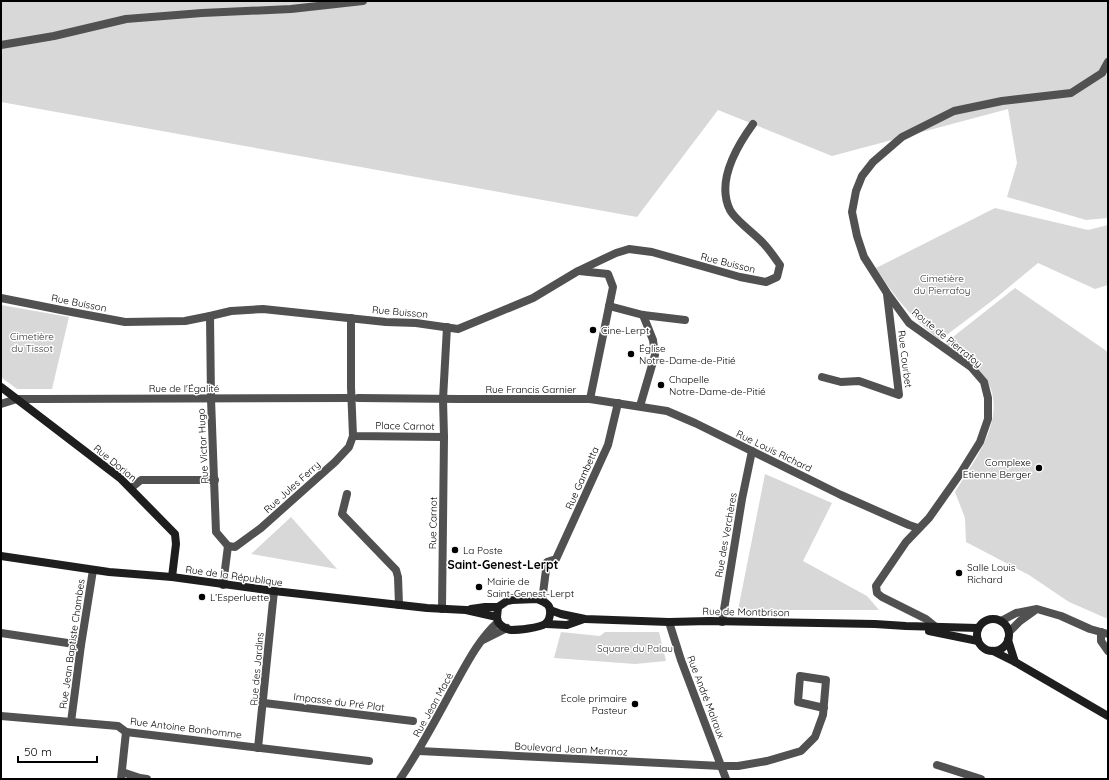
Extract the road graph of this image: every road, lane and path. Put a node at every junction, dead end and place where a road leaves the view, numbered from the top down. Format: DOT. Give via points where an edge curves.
graph roads {
  1 [pos="363,1"];
  2 [pos="1,45"];
  3 [pos="1108,62"];
  4 [pos="753,124"];
  5 [pos="578,271"];
  6 [pos="887,293"];
  7 [pos="1,298"];
  8 [pos="609,306"];
  9 [pos="643,315"];
  10 [pos="210,316"];
  11 [pos="351,318"];
  12 [pos="685,320"];
  13 [pos="447,327"];
  14 [pos="822,376"];
  15 [pos="1,387"];
  16 [pos="211,398"];
  17 [pos="355,398"];
  18 [pos="17,399"];
  19 [pos="443,399"];
  20 [pos="590,399"];
  21 [pos="618,403"];
  22 [pos="1,404"];
  23 [pos="640,406"];
  24 [pos="353,436"];
  25 [pos="444,437"];
  26 [pos="752,451"];
  27 [pos="215,480"];
  28 [pos="130,488"];
  29 [pos="347,494"];
  30 [pos="918,528"];
  31 [pos="232,546"];
  32 [pos="1,556"];
  33 [pos="93,570"];
  34 [pos="172,577"];
  35 [pos="223,585"];
  36 [pos="274,591"];
  37 [pos="542,601"];
  38 [pos="399,605"];
  39 [pos="498,607"];
  40 [pos="442,609"];
  41 [pos="1036,609"];
  42 [pos="466,610"];
  43 [pos="550,610"];
  44 [pos="585,619"];
  45 [pos="497,620"];
  46 [pos="1001,621"];
  47 [pos="669,622"];
  48 [pos="722,622"];
  49 [pos="546,624"];
  50 [pos="906,626"];
  51 [pos="936,627"];
  52 [pos="507,628"];
  53 [pos="978,628"];
  54 [pos="1,633"];
  55 [pos="1104,633"];
  56 [pos="1008,636"];
  57 [pos="482,640"];
  58 [pos="978,641"];
  59 [pos="81,645"];
  60 [pos="993,651"];
  61 [pos="1108,651"];
  62 [pos="1014,662"];
  63 [pos="264,703"];
  64 [pos="824,708"];
  65 [pos="1,716"];
  66 [pos="1108,716"];
  67 [pos="412,720"];
  68 [pos="71,722"];
  69 [pos="126,732"];
  70 [pos="258,748"];
  71 [pos="419,751"];
  72 [pos="369,761"];
  73 [pos="937,764"];
  74 [pos="721,766"];
  75 [pos="121,776"];
  76 [pos="147,779"];
  77 [pos="400,779"];
  78 [pos="726,779"];
  79 [pos="981,779"];
  1 -- 2 [label="street" via="126,19"];
  3 -- 6 [label="street, Route de Pierrafoy" via="1102,73 1071,93 1002,101 954,111 902,137 873,162 862,176 852,212 864,258"];
  4 -- 5 [label="street, Rue Buisson" via="740,142 727,173 725,192 730,211 764,243 780,265 777,276 766,282 652,252 629,249"];
  5 -- 8 [label="street" via="608,274 613,288"];
  5 -- 13 [label="street, Rue Buisson" via="533,298 458,329"];
  6 -- 14 [label="street, Rue Courbet" via="899,395 859,381 841,382"];
  6 -- 30 [label="street, Route de Pierrafoy" via="909,322 971,367 984,382 988,398 988,419 980,442 929,518"];
  7 -- 10 [label="street, Rue Buisson" via="125,322 185,321"];
  8 -- 9 [label="street"];
  8 -- 20 [label="street"];
  9 -- 12 [label="street"];
  9 -- 23 [label="street" via="653,340 654,355"];
  10 -- 11 [label="street, Rue Buisson" via="231,310 264,309"];
  10 -- 16 [label="street, Rue Victor Hugo"];
  11 -- 13 [label="street, Rue Buisson"];
  11 -- 17 [label="street"];
  13 -- 19 [label="street, Place Carnot"];
  15 -- 18 [label="main road, Rue Dorian"];
  16 -- 17 [label="street, Rue de l'Égalité"];
  16 -- 18 [label="street, Rue de l'Égalité"];
  16 -- 27 [label="street, Rue Victor Hugo"];
  17 -- 19 [label="street"];
  17 -- 24 [label="street"];
  18 -- 22 [label="street, Rue de l'Égalité"];
  18 -- 28 [label="main road, Rue Dorian"];
  19 -- 20 [label="street, Rue Francis Garnier"];
  19 -- 25 [label="street, Place Carnot"];
  20 -- 21 [label="street, Rue Francis Garnier"];
  21 -- 23 [label="street, Rue Louis Richard"];
  21 -- 37 [label="street, Rue Gambetta" via="608,445 556,559 547,562"];
  23 -- 26 [label="street, Rue Louis Richard" via="668,411"];
  24 -- 25 [label="street, Place Carnot"];
  24 -- 31 [label="street, Rue Jules Ferry" via="349,447 335,462 261,528"];
  25 -- 40 [label="street, Rue Carnot"];
  26 -- 30 [label="street, Rue Louis Richard"];
  26 -- 48 [label="street, Rue des Verchères" via="740,506"];
  27 -- 28 [label="street" via="141,480"];
  27 -- 31 [label="street, Rue Victor Hugo" via="216,532"];
  28 -- 34 [label="main road, Rue Dorian" via="175,534"];
  29 -- 38 [label="street" via="342,514 396,570"];
  30 -- 51 [label="street, Route de Pierrafoy" via="876,586 882,597 926,619"];
  31 -- 35 [label="street"];
  32 -- 33 [label="main road, Rue de la République"];
  33 -- 34 [label="main road, Rue de la République"];
  33 -- 59 [label="street, Rue Jean Baptiste Chambes"];
  34 -- 35 [label="main road, Rue de la République"];
  35 -- 36 [label="main road, Rue de la République"];
  36 -- 38 [label="main road, Rue de la République"];
  36 -- 63 [label="street, Rue des Jardins"];
  37 -- 39 [label="main road" via="512,600"];
  37 -- 43 [label="main road" via="548,604"];
  38 -- 40 [label="main road, Rue de la République"];
  39 -- 42 [label="main road"];
  39 -- 45 [label="main road"];
  40 -- 42 [label="main road, Rue de la République"];
  41 -- 46 [label="street" via="1016,613"];
  41 -- 55 [label="street"];
  41 -- 56 [label="street" via="1020,621"];
  42 -- 45 [label="main road"];
  43 -- 44 [label="main road"];
  43 -- 49 [label="main road" via="550,618"];
  44 -- 47 [label="main road, Rue de Montbrison"];
  44 -- 49 [label="main road" via="567,625"];
  45 -- 52 [label="main road"];
  45 -- 57 [label="street, Rue Jean Macé"];
  46 -- 53 [label="main road" via="987,620"];
  46 -- 56 [label="main road" via="1007,628"];
  47 -- 48 [label="main road, Rue de Montbrison"];
  47 -- 74 [label="street, Rue André Malraux"];
  48 -- 50 [label="main road, Rue de Montbrison"];
  49 -- 52 [label="main road" via="511,630"];
  50 -- 51 [label="main road, Rue de Montbrison"];
  50 -- 58 [label="main road, Rue de Montbrison"];
  51 -- 53 [label="main road, Rue de Montbrison"];
  52 -- 57 [label="street"];
  53 -- 58 [label="main road"];
  54 -- 59 [label="street"];
  55 -- 61 [label="street" via="1101,641"];
  56 -- 60 [label="main road" via="1002,648"];
  56 -- 62 [label="main road"];
  57 -- 71 [label="street, Rue Jean Macé"];
  58 -- 60 [label="main road" via="984,648"];
  59 -- 68 [label="street, Rue Jean Baptiste Chambes"];
  60 -- 62 [label="main road"];
  62 -- 66 [label="main road"];
  63 -- 67 [label="street, Impasse du Pré Plat"];
  63 -- 70 [label="street, Rue des Jardins"];
  64 -- 64 [label="street, Boulevard Jean Mermoz" via="826,680 800,676 798,702"];
  64 -- 74 [label="street, Boulevard Jean Mermoz" via="815,737 801,751 767,761"];
  65 -- 68 [label="street, Rue Antoine Bonhomme"];
  68 -- 69 [label="street, Rue Antoine Bonhomme" via="118,726"];
  69 -- 70 [label="street, Rue Antoine Bonhomme"];
  69 -- 75 [label="street"];
  70 -- 72 [label="street, Rue Antoine Bonhomme"];
  71 -- 74 [label="street, Boulevard Jean Mermoz"];
  71 -- 77 [label="street, Rue Jean Macé"];
  73 -- 79 [label="street"];
  74 -- 78 [label="street, Rue André Malraux"];
  75 -- 76 [label="street"];
}
